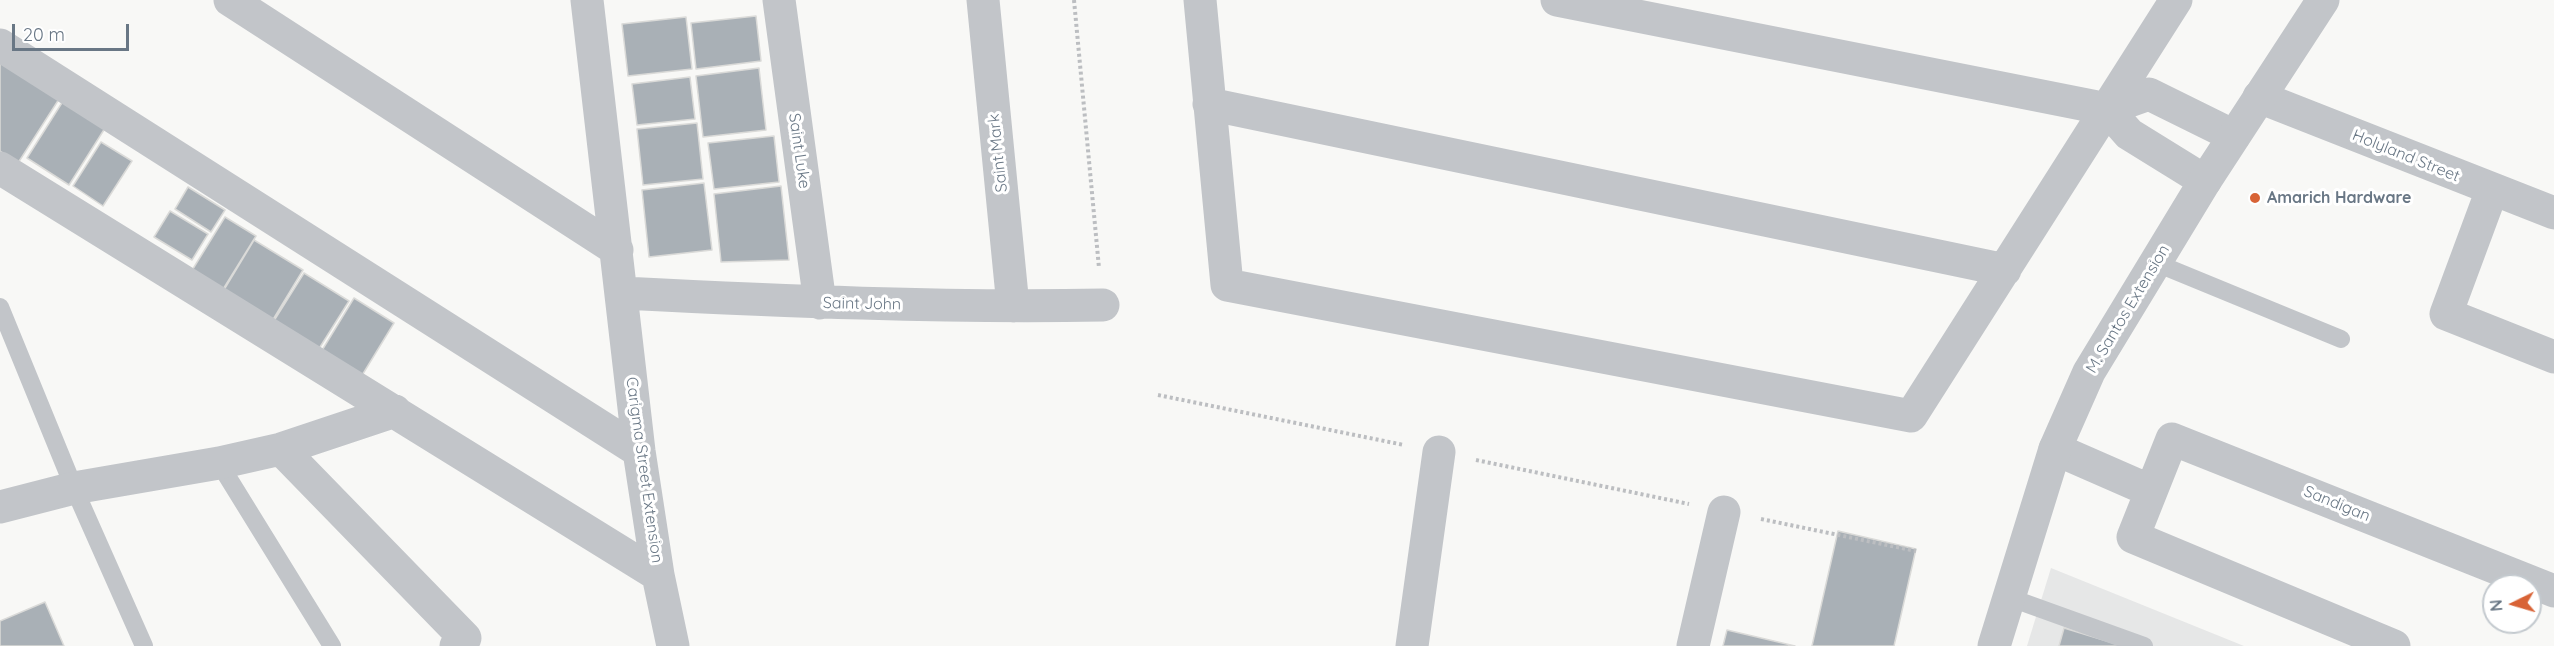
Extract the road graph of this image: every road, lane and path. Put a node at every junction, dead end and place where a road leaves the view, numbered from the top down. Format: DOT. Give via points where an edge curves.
graph roads {
  1 [pos="230,0"];
  2 [pos="587,0"];
  3 [pos="779,0"];
  4 [pos="983,0"];
  5 [pos="1074,0"];
  6 [pos="1200,0"];
  7 [pos="1557,0"];
  8 [pos="2176,0"];
  9 [pos="2323,0"];
  10 [pos="0,45"];
  11 [pos="2259,97"];
  12 [pos="1209,104"];
  13 [pos="2107,109"];
  14 [pos="2234,136"];
  15 [pos="0,168"];
  16 [pos="2205,181"];
  17 [pos="2492,190"];
  18 [pos="2554,213"];
  19 [pos="617,250"];
  20 [pos="2156,263"];
  21 [pos="2004,270"];
  22 [pos="622,293"];
  23 [pos="820,303"];
  24 [pos="1103,305"];
  25 [pos="1013,306"];
  26 [pos="0,307"];
  27 [pos="2341,339"];
  28 [pos="2554,357"];
  29 [pos="1158,395"];
  30 [pos="395,411"];
  31 [pos="281,449"];
  32 [pos="2055,449"];
  33 [pos="639,451"];
  34 [pos="1439,452"];
  35 [pos="219,463"];
  36 [pos="74,488"];
  37 [pos="2151,491"];
  38 [pos="0,507"];
  39 [pos="1724,512"];
  40 [pos="1916,551"];
  41 [pos="658,575"];
  42 [pos="2554,591"];
  43 [pos="2008,597"];
  44 [pos="144,646"];
  45 [pos="332,646"];
  46 [pos="456,646"];
  47 [pos="673,646"];
  48 [pos="1412,646"];
  49 [pos="1693,646"];
  50 [pos="1994,646"];
  51 [pos="2144,646"];
  52 [pos="2394,646"];
  1 -- 19 [label="street"];
  2 -- 19 [label="street, Carigma Street Extension"];
  3 -- 23 [label="street, Saint Luke"];
  4 -- 25 [label="street, Saint Mark"];
  5 -- 24 [label="path"];
  6 -- 12 [label="street"];
  7 -- 13 [label="street"];
  8 -- 13 [label="street"];
  9 -- 11 [label="street, M. Santos Extension"];
  10 -- 33 [label="street"];
  11 -- 14 [label="street, M. Santos Extension"];
  11 -- 17 [label="street, Holyland Street"];
  12 -- 21 [label="street"];
  12 -- 21 [label="street" via="1227,285 1911,416"];
  13 -- 14 [label="street" via="2149,94"];
  13 -- 16 [label="street" via="2128,134"];
  13 -- 21 [label="street"];
  14 -- 16 [label="street, M. Santos Extension"];
  15 -- 30 [label="street"];
  16 -- 20 [label="street, M. Santos Extension"];
  17 -- 18 [label="street, Holyland Street"];
  17 -- 28 [label="street" via="2446,314"];
  19 -- 22 [label="street, Carigma Street Extension"];
  20 -- 27 [label="lane"];
  20 -- 32 [label="street, M. Santos Extension" via="2089,372"];
  22 -- 23 [label="street, Saint John"];
  22 -- 33 [label="street, Carigma Street Extension"];
  23 -- 25 [label="street, Saint John"];
  24 -- 25 [label="street, Saint John"];
  26 -- 36 [label="lane"];
  29 -- 34 [label="path"];
  30 -- 31 [label="street"];
  30 -- 41 [label="street"];
  31 -- 35 [label="street"];
  31 -- 46 [label="street" via="465,638"];
  32 -- 37 [label="street"];
  32 -- 43 [label="street, M. Santos Extension"];
  33 -- 41 [label="street, Carigma Street Extension"];
  34 -- 39 [label="path"];
  34 -- 48 [label="street"];
  35 -- 36 [label="street"];
  35 -- 45 [label="lane"];
  36 -- 38 [label="street"];
  36 -- 44 [label="lane"];
  37 -- 42 [label="street, Sandigan" via="2172,439"];
  37 -- 52 [label="street, Sandigan" via="2133,537"];
  39 -- 40 [label="path"];
  39 -- 49 [label="street"];
  41 -- 47 [label="street, Carigma Street Extension"];
  43 -- 50 [label="street, M. Santos Extension"];
  43 -- 51 [label="lane"];
}
